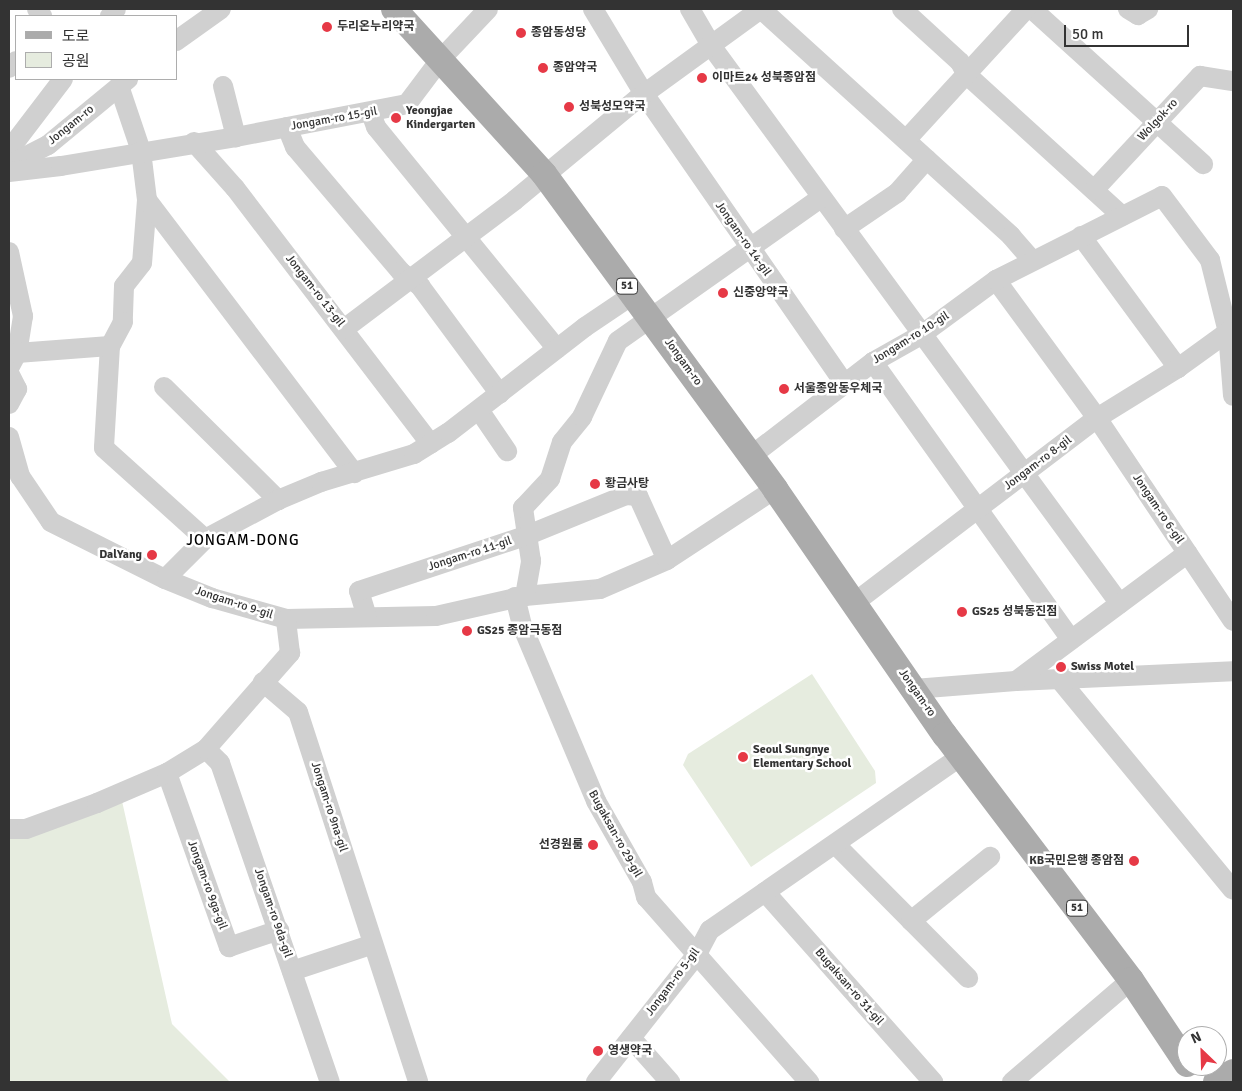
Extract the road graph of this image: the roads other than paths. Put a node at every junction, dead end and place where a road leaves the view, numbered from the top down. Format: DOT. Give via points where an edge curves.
graph roads {
  1 [pos="221,9"];
  2 [pos="394,9"];
  3 [pos="488,9"];
  4 [pos="593,9"];
  5 [pos="690,9"];
  6 [pos="761,9"];
  7 [pos="902,9"];
  8 [pos="1026,9"];
  9 [pos="1032,9"];
  10 [pos="178,40"];
  11 [pos="712,47"];
  12 [pos="440,60"];
  13 [pos="966,74"];
  14 [pos="62,80"];
  15 [pos="1233,81"];
  16 [pos="124,82"];
  17 [pos="223,86"];
  18 [pos="644,94"];
  19 [pos="371,113"];
  20 [pos="1157,122"];
  21 [pos="287,128"];
  22 [pos="236,137"];
  23 [pos="906,140"];
  24 [pos="194,142"];
  25 [pos="9,150"];
  26 [pos="141,152"];
  27 [pos="927,159"];
  28 [pos="1203,164"];
  29 [pos="9,165"];
  30 [pos="9,172"];
  31 [pos="544,174"];
  32 [pos="1094,190"];
  33 [pos="821,198"];
  34 [pos="147,200"];
  35 [pos="1122,216"];
  36 [pos="844,229"];
  37 [pos="466,236"];
  38 [pos="1081,236"];
  39 [pos="750,250"];
  40 [pos="9,252"];
  41 [pos="1032,260"];
  42 [pos="410,278"];
  43 [pos="996,280"];
  44 [pos="634,294"];
  45 [pos="652,318"];
  46 [pos="344,329"];
  47 [pos="1228,332"];
  48 [pos="921,335"];
  49 [pos="110,346"];
  50 [pos="557,349"];
  51 [pos="13,360"];
  52 [pos="873,362"];
  53 [pos="1178,368"];
  54 [pos="9,373"];
  55 [pos="844,383"];
  56 [pos="164,388"];
  57 [pos="500,394"];
  58 [pos="1233,396"];
  59 [pos="9,404"];
  60 [pos="479,410"];
  61 [pos="1097,418"];
  62 [pos="9,437"];
  63 [pos="431,444"];
  64 [pos="507,451"];
  65 [pos="751,456"];
  66 [pos="354,473"];
  67 [pos="1025,473"];
  68 [pos="776,489"];
  69 [pos="278,500"];
  70 [pos="978,508"];
  71 [pos="528,535"];
  72 [pos="205,539"];
  73 [pos="1188,553"];
  74 [pos="667,560"];
  75 [pos="165,579"];
  76 [pos="520,597"];
  77 [pos="854,602"];
  78 [pos="1120,604"];
  79 [pos="367,617"];
  80 [pos="286,619"];
  81 [pos="1233,621"];
  82 [pos="1071,640"];
  83 [pos="1233,671"];
  84 [pos="1059,679"];
  85 [pos="1016,681"];
  86 [pos="264,682"];
  87 [pos="914,689"];
  88 [pos="206,750"];
  89 [pos="961,756"];
  90 [pos="167,773"];
  91 [pos="9,828"];
  92 [pos="834,844"];
  93 [pos="990,857"];
  94 [pos="1233,890"];
  95 [pos="765,892"];
  96 [pos="911,920"];
  97 [pos="279,930"];
  98 [pos="373,944"];
  99 [pos="697,954"];
  100 [pos="292,971"];
  101 [pos="968,978"];
  102 [pos="1131,980"];
  103 [pos="631,1038"];
  104 [pos="1177,1049"];
  105 [pos="1233,1072"];
  106 [pos="330,1082"];
  107 [pos="418,1082"];
  108 [pos="596,1082"];
  109 [pos="670,1082"];
  110 [pos="809,1082"];
  111 [pos="933,1082"];
  112 [pos="1012,1082"];
  113 [pos="1216,1082"];
  1 -- 10 [label="street"];
  2 -- 12 [label="main road, Jongam-ro / 51"];
  3 -- 12 [label="street"];
  4 -- 18 [label="street, Jongam-ro 14-gil"];
  5 -- 11 [label="street"];
  6 -- 11 [label="street"];
  6 -- 23 [label="street"];
  7 -- 13 [label="street" via="960,62"];
  8 -- 13 [label="street"];
  9 -- 20 [label="street"];
  11 -- 18 [label="street"];
  11 -- 33 [label="street"];
  12 -- 19 [label="street, Jongam-ro 15-gil" via="408,104"];
  12 -- 31 [label="main road, Jongam-ro / 51"];
  13 -- 23 [label="street"];
  13 -- 32 [label="street"];
  14 -- 25 [label="street"];
  15 -- 20 [label="street, Wolgok-ro" via="1200,76"];
  16 -- 26 [label="street"];
  16 -- 29 [label="street, Jongam-ro" via="48,145"];
  17 -- 22 [label="street"];
  18 -- 31 [label="street"];
  18 -- 39 [label="street, Jongam-ro 14-gil"];
  19 -- 21 [label="street, Jongam-ro 15-gil"];
  19 -- 37 [label="street" via="376,127"];
  20 -- 28 [label="street"];
  20 -- 32 [label="street, Wolgok-ro"];
  21 -- 22 [label="street, Jongam-ro 15-gil"];
  21 -- 42 [label="street" via="295,147"];
  22 -- 24 [label="street, Jongam-ro 15-gil"];
  23 -- 27 [label="street"];
  24 -- 26 [label="street, Jongam-ro 15-gil"];
  24 -- 46 [label="street, Jongam-ro 13-gil" via="235,188"];
  26 -- 30 [label="street, Jongam-ro 15-gil"];
  26 -- 34 [label="street"];
  27 -- 36 [label="street" via="896,193"];
  27 -- 41 [label="street" via="1011,236"];
  31 -- 37 [label="street"];
  31 -- 44 [label="main road, Jongam-ro / 51"];
  32 -- 35 [label="street"];
  33 -- 36 [label="street"];
  33 -- 39 [label="street"];
  34 -- 49 [label="street" via="142,263 124,286 123,322"];
  34 -- 66 [label="street"];
  35 -- 38 [label="street, Jongam-ro 10-gil"];
  35 -- 47 [label="street, Jongam-ro 10-gil" via="1162,196 1210,260"];
  36 -- 48 [label="street"];
  37 -- 42 [label="street"];
  37 -- 50 [label="street"];
  38 -- 41 [label="street, Jongam-ro 10-gil"];
  38 -- 53 [label="street"];
  39 -- 45 [label="street"];
  39 -- 55 [label="street, Jongam-ro 14-gil"];
  40 -- 51 [label="street" via="23,316"];
  41 -- 43 [label="street, Jongam-ro 10-gil"];
  42 -- 46 [label="street"];
  42 -- 57 [label="street" via="420,286"];
  43 -- 48 [label="street, Jongam-ro 10-gil"];
  43 -- 61 [label="street, Jongam-ro 6-gil"];
  44 -- 45 [label="main road, Jongam-ro / 51"];
  44 -- 50 [label="street"];
  45 -- 65 [label="main road, Jongam-ro / 51"];
  45 -- 71 [label="street, Jongam-ro 11-gil" via="618,341 582,417 562,442 550,479 523,508"];
  46 -- 63 [label="street, Jongam-ro 13-gil"];
  47 -- 53 [label="street, Jongam-ro 8-gil"];
  47 -- 58 [label="street"];
  48 -- 52 [label="street, Jongam-ro 10-gil"];
  48 -- 67 [label="street"];
  49 -- 51 [label="street"];
  49 -- 72 [label="street" via="104,448"];
  50 -- 57 [label="street"];
  52 -- 55 [label="street, Jongam-ro 10-gil"];
  52 -- 70 [label="street"];
  53 -- 61 [label="street, Jongam-ro 8-gil"];
  54 -- 59 [label="street" via="17,389"];
  55 -- 65 [label="street, Jongam-ro 10-gil"];
  56 -- 69 [label="street"];
  57 -- 60 [label="street"];
  60 -- 63 [label="street"];
  60 -- 64 [label="street"];
  61 -- 67 [label="street, Jongam-ro 8-gil"];
  61 -- 73 [label="street, Jongam-ro 6-gil"];
  62 -- 75 [label="street, Jongam-ro 9-gil" via="20,476 51,522"];
  63 -- 66 [label="street" via="414,454"];
  65 -- 68 [label="main road, Jongam-ro / 51"];
  66 -- 69 [label="street" via="321,482"];
  67 -- 70 [label="street, Jongam-ro 8-gil"];
  67 -- 78 [label="street"];
  68 -- 74 [label="street, Jongam-ro 9-gil"];
  68 -- 77 [label="main road, Jongam-ro / 51"];
  69 -- 72 [label="street"];
  70 -- 77 [label="street, Jongam-ro 8-gil"];
  70 -- 82 [label="street"];
  71 -- 74 [label="street" via="626,494 638,496"];
  71 -- 76 [label="street" via="531,561"];
  71 -- 79 [label="street, Jongam-ro 11-gil" via="358,591"];
  72 -- 75 [label="street"];
  73 -- 78 [label="street, Jongam-ro 6-gil"];
  73 -- 81 [label="street"];
  74 -- 76 [label="street, Jongam-ro 9-gil" via="600,589"];
  75 -- 80 [label="street, Jongam-ro 9-gil" via="212,598"];
  76 -- 79 [label="street, Jongam-ro 9-gil" via="436,616"];
  76 -- 99 [label="street, Bugaksan-ro 29-gil" via="523,628 596,802 642,882 646,897"];
  77 -- 87 [label="main road, Jongam-ro / 51"];
  78 -- 82 [label="street, Jongam-ro 6-gil"];
  79 -- 80 [label="street, Jongam-ro 9-gil"];
  80 -- 86 [label="street" via="290,653"];
  82 -- 85 [label="street, Jongam-ro 6-gil"];
  83 -- 84 [label="street"];
  84 -- 85 [label="street"];
  84 -- 94 [label="street"];
  85 -- 87 [label="street"];
  86 -- 88 [label="street"];
  86 -- 98 [label="street, Jongam-ro 9na-gil" via="298,712"];
  87 -- 89 [label="main road, Jongam-ro / 51"];
  88 -- 90 [label="street"];
  88 -- 97 [label="street, Jongam-ro 9da-gil" via="220,763"];
  89 -- 92 [label="street, Jongam-ro 5-gil"];
  89 -- 102 [label="main road, Jongam-ro / 51"];
  90 -- 91 [label="street" via="26,829"];
  90 -- 97 [label="street, Jongam-ro 9ga-gil" via="229,948"];
  92 -- 95 [label="street, Jongam-ro 5-gil"];
  92 -- 96 [label="street"];
  93 -- 96 [label="street"];
  95 -- 99 [label="street, Jongam-ro 5-gil" via="710,930"];
  95 -- 111 [label="street, Bugaksan-ro 31-gil"];
  96 -- 101 [label="street"];
  97 -- 100 [label="street, Jongam-ro 9da-gil"];
  98 -- 100 [label="street"];
  98 -- 107 [label="street, Jongam-ro 9na-gil"];
  99 -- 103 [label="street, Jongam-ro 5-gil"];
  99 -- 110 [label="street, Bugaksan-ro 29-gil"];
  100 -- 106 [label="street, Jongam-ro 9da-gil"];
  102 -- 104 [label="main road, Jongam-ro / 51"];
  102 -- 112 [label="street"];
  103 -- 108 [label="street, Jongam-ro 5-gil"];
  103 -- 109 [label="street"];
  105 -- 113 [label="main road"];
}
